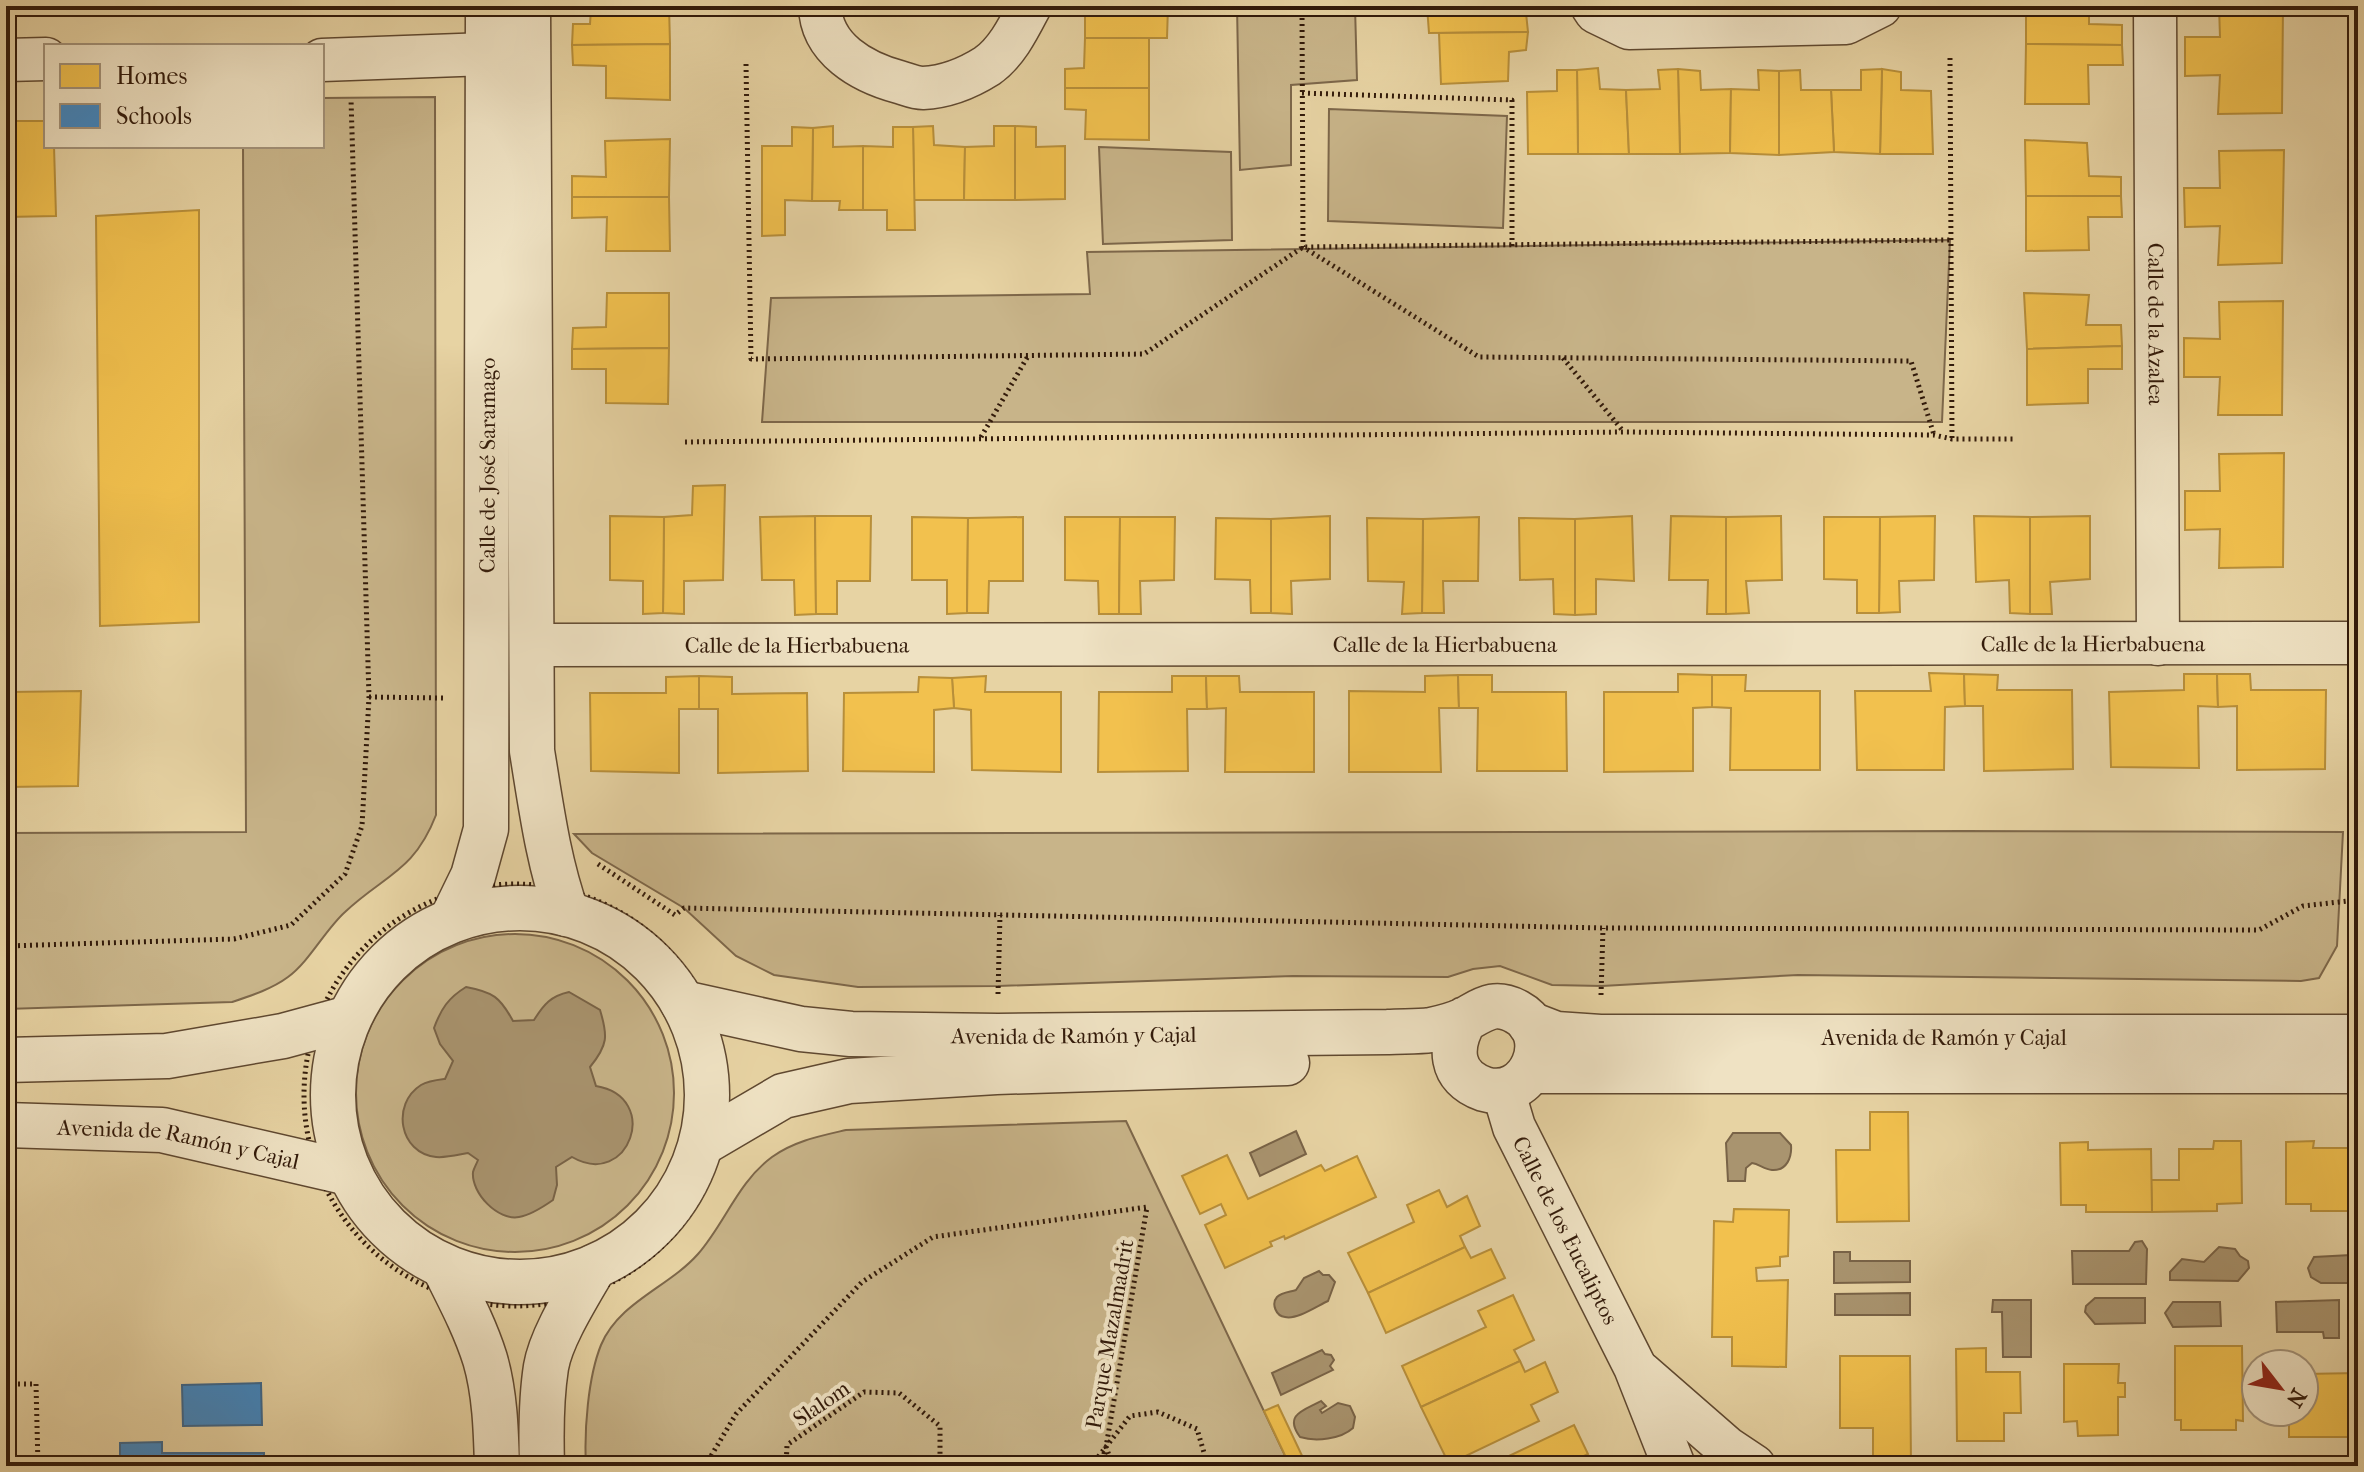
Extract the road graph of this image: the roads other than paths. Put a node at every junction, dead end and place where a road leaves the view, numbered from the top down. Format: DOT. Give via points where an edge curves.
graph roads {
  1 [pos="488,6"];
  2 [pos="528,6"];
  3 [pos="820,6"];
  4 [pos="1030,6"];
  5 [pos="1592,6"];
  6 [pos="1880,6"];
  7 [pos="2155,6"];
  8 [pos="487,54"];
  9 [pos="44,59"];
  10 [pos="6,60"];
  11 [pos="335,60"];
  12 [pos="2358,643"];
  13 [pos="2158,644"];
  14 [pos="531,645"];
  15 [pos="562,901"];
  16 [pos="460,903"];
  17 [pos="695,1005"];
  18 [pos="1465,1019"];
  19 [pos="330,1023"];
  20 [pos="1530,1024"];
  21 [pos="2358,1037"];
  22 [pos="6,1060"];
  23 [pos="1460,1070"];
  24 [pos="2358,1071"];
  25 [pos="1517,1081"];
  26 [pos="6,1125"];
  27 [pos="712,1138"];
  28 [pos="333,1168"];
  29 [pos="586,1281"];
  30 [pos="452,1283"];
  31 [pos="1635,1367"];
  32 [pos="497,1466"];
  33 [pos="542,1466"];
  34 [pos="1674,1466"];
  35 [pos="1754,1466"];
  1 -- 8 [label="street, Calle de José Saramago"];
  2 -- 14 [label="street, Calle de José Saramago"];
  3 -- 4 [label="street" via="832,44 853,63 921,88 958,81 989,64 1013,38"];
  5 -- 6 [label="street" via="1629,28 1846,23"];
  7 -- 13 [label="street, Calle de la Azalea"];
  8 -- 11 [label="street"];
  8 -- 16 [label="street, Calle de José Saramago" via="486,829"];
  9 -- 10 [label="street"];
  12 -- 13 [label="street, Calle de la Hierbabuena"];
  13 -- 14 [label="street, Calle de la Hierbabuena"];
  14 -- 15 [label="street, Calle de José Saramago" via="532,751"];
  15 -- 16 [label="street" via="490,910"];
  15 -- 17 [label="street" via="635,946"];
  16 -- 19 [label="street" via="406,946"];
  17 -- 18 [label="street, Avenida de Ramón y Cajal" via="801,1029 851,1034 1388,1032 1431,1029"];
  17 -- 27 [label="street"];
  18 -- 20 [label="street, Avenida de Ramón y Cajal" via="1477,1010 1507,1007"];
  18 -- 23 [label="street" via="1454,1053"];
  19 -- 22 [label="street" via="167,1056"];
  19 -- 28 [label="street"];
  20 -- 21 [label="street, Avenida de Ramón y Cajal" via="1556,1034 1600,1037"];
  20 -- 25 [label="street" via="1537,1056"];
  23 -- 25 [label="street, Avenida de Ramón y Cajal" via="1487,1090"];
  23 -- 27 [label="street, Avenida de Ramón y Cajal" via="1389,1059 849,1081 783,1096"];
  24 -- 25 [label="street, Avenida de Ramón y Cajal"];
  25 -- 31 [label="street, Calle de los Eucaliptos" via="1514,1127"];
  26 -- 28 [label="street, Avenida de Ramón y Cajal" via="162,1130"];
  27 -- 29 [label="street" via="662,1218"];
  28 -- 30 [label="street" via="394,1233"];
  29 -- 30 [label="street"];
  29 -- 33 [label="street" via="546,1365"];
  30 -- 32 [label="street" via="486,1362"];
  31 -- 34 [label="street, Calle de los Eucaliptos"];
  31 -- 35 [label="street, Calle de los Eucaliptos"];
}
